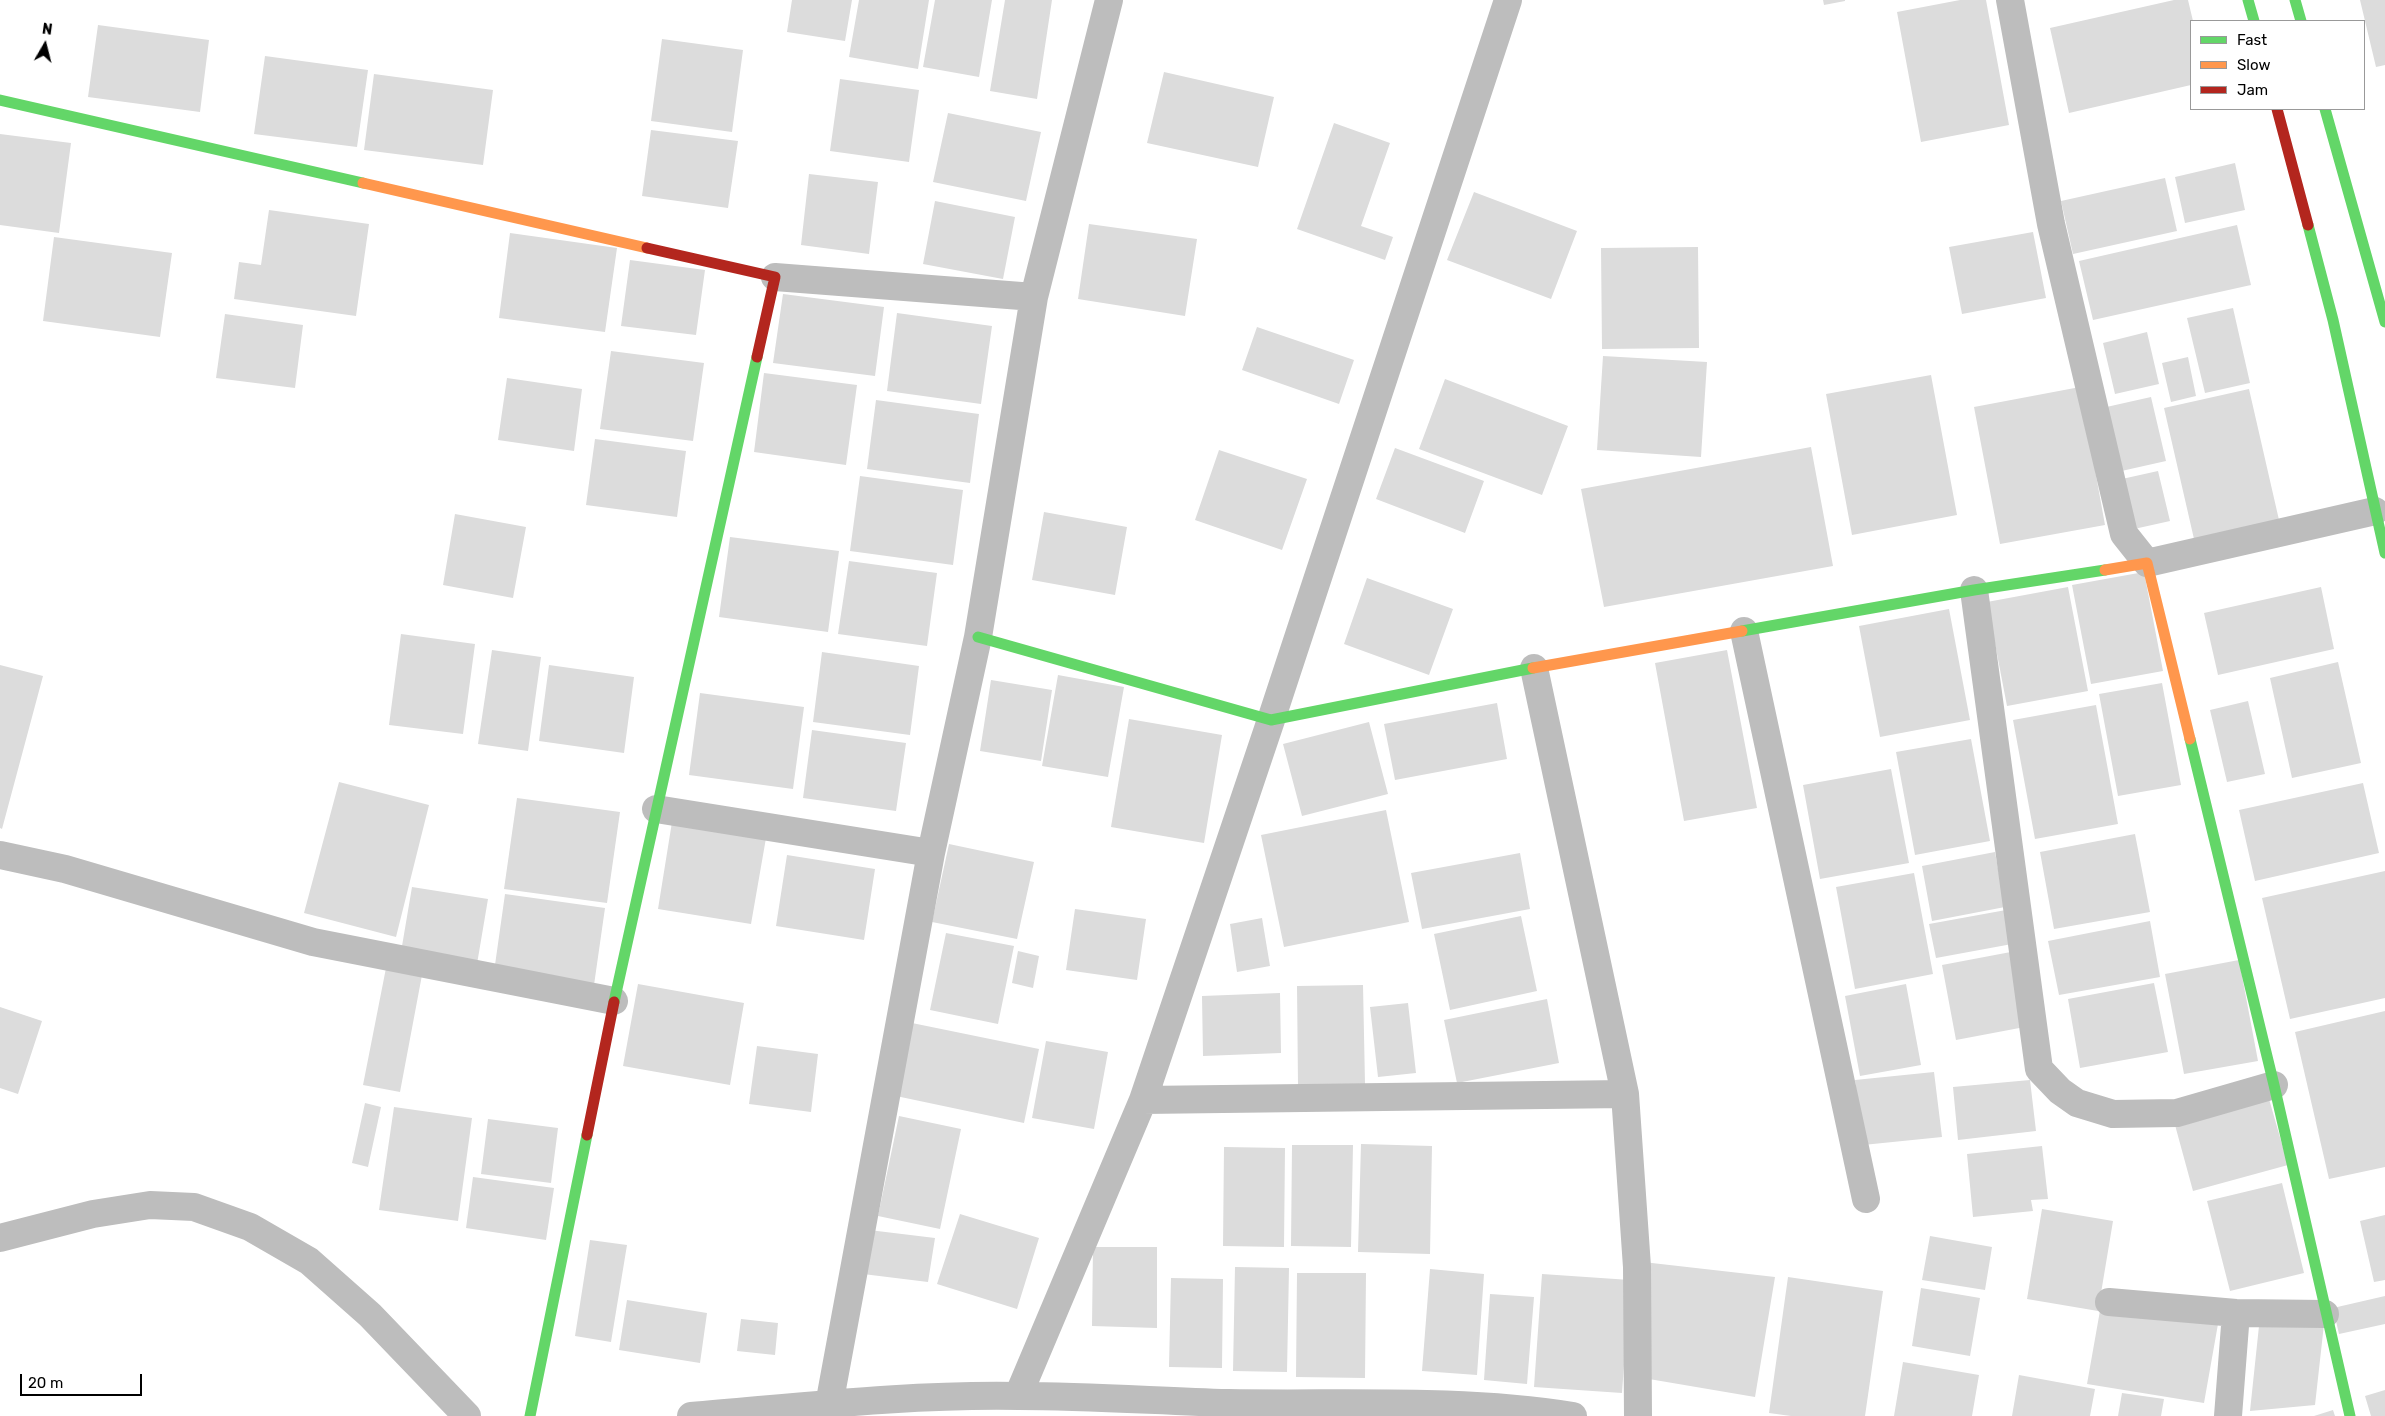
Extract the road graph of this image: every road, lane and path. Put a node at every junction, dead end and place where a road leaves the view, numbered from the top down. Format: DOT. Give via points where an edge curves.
graph roads {
  1 [pos="1110,0"];
  2 [pos="1508,0"];
  3 [pos="2010,0"];
  4 [pos="2248,0"];
  5 [pos="2295,0"];
  6 [pos="2254,20"];
  7 [pos="2301,20"];
  8 [pos="0,100"];
  9 [pos="2277,110"];
  10 [pos="2325,110"];
  11 [pos="775,277"];
  12 [pos="1034,297"];
  13 [pos="2385,322"];
  14 [pos="2375,511"];
  15 [pos="2385,553"];
  16 [pos="2147,563"];
  17 [pos="1974,590"];
  18 [pos="1744,631"];
  19 [pos="978,637"];
  20 [pos="1534,668"];
  21 [pos="1271,720"];
  22 [pos="656,808"];
  23 [pos="931,853"];
  24 [pos="0,855"];
  25 [pos="614,1000"];
  26 [pos="2274,1085"];
  27 [pos="1625,1094"];
  28 [pos="1143,1100"];
  29 [pos="1866,1199"];
  30 [pos="0,1238"];
  31 [pos="2109,1302"];
  32 [pos="2236,1313"];
  33 [pos="2325,1314"];
  34 [pos="1018,1396"];
  35 [pos="829,1405"];
  36 [pos="935,1407"];
  37 [pos="1228,1409"];
  38 [pos="1538,1413"];
  39 [pos="467,1416"];
  40 [pos="530,1416"];
  41 [pos="691,1416"];
  42 [pos="1573,1416"];
  43 [pos="1638,1416"];
  44 [pos="2228,1416"];
  45 [pos="2350,1416"];
  1 -- 12 [label="street"];
  2 -- 21 [label="street"];
  3 -- 16 [label="street" via="2051,224 2124,534"];
  4 -- 6 [label="street"];
  5 -- 7 [label="street"];
  8 -- 11 [label="street"];
  9 -- 14 [label="street" via="2333,320"];
  10 -- 13 [label="street"];
  11 -- 12 [label="street"];
  11 -- 22 [label="street"];
  12 -- 19 [label="street"];
  14 -- 15 [label="street"];
  14 -- 16 [label="street"];
  16 -- 17 [label="street"];
  16 -- 26 [label="street"];
  17 -- 18 [label="street"];
  17 -- 26 [label="street" via="2039,1069 2060,1092 2077,1103 2113,1114 2178,1113"];
  18 -- 20 [label="street"];
  18 -- 29 [label="street"];
  19 -- 21 [label="street"];
  19 -- 23 [label="street"];
  20 -- 21 [label="street"];
  20 -- 27 [label="street"];
  21 -- 28 [label="street"];
  22 -- 23 [label="street"];
  22 -- 25 [label="street"];
  23 -- 35 [label="street"];
  24 -- 25 [label="street" via="65,869 313,942"];
  25 -- 40 [label="street"];
  26 -- 33 [label="street"];
  27 -- 28 [label="street"];
  27 -- 43 [label="street" via="1637,1267"];
  28 -- 34 [label="street"];
  30 -- 39 [label="street" via="93,1214 150,1205 194,1207 250,1228 309,1261 370,1315"];
  31 -- 32 [label="street"];
  32 -- 33 [label="street"];
  32 -- 44 [label="street"];
  33 -- 45 [label="street"];
  34 -- 36 [label="street"];
  34 -- 37 [label="street"];
  35 -- 36 [label="street"];
  35 -- 41 [label="street"];
  37 -- 38 [label="street" via="1408,1402"];
  38 -- 42 [label="street"];
}
